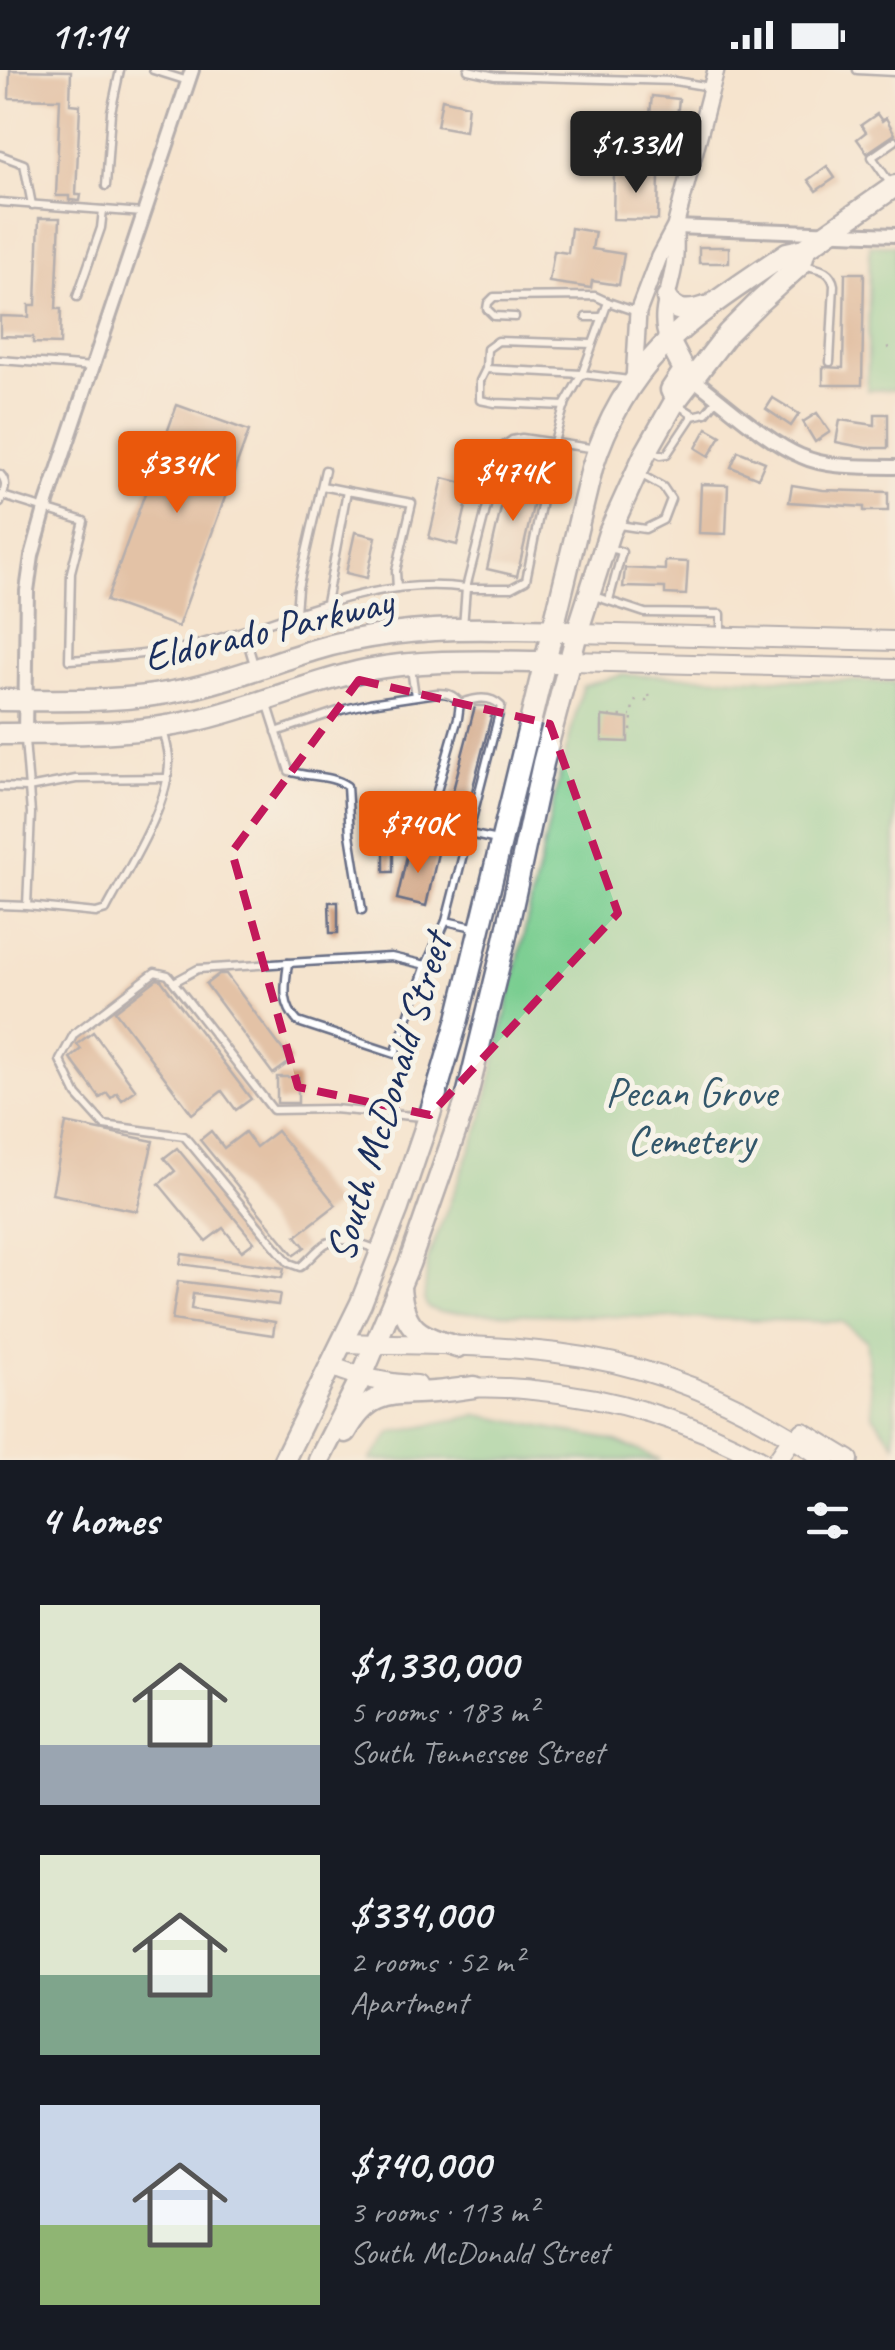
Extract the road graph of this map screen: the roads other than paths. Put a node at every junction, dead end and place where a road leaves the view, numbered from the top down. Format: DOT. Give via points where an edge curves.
graph roads {
  1 [pos="120,70"];
  2 [pos="154,70"];
  3 [pos="468,70"];
  4 [pos="621,70"];
  5 [pos="716,70"];
  6 [pos="857,70"];
  7 [pos="895,72"];
  8 [pos="532,74"];
  9 [pos="190,76"];
  10 [pos="619,79"];
  11 [pos="712,88"];
  12 [pos="895,141"];
  13 [pos="0,155"];
  14 [pos="106,186"];
  15 [pos="894,187"];
  16 [pos="0,202"];
  17 [pos="32,204"];
  18 [pos="103,210"];
  19 [pos="144,213"];
  20 [pos="675,227"];
  21 [pos="830,232"];
  22 [pos="895,235"];
  23 [pos="803,257"];
  24 [pos="76,297"];
  25 [pos="667,298"];
  26 [pos="608,302"];
  27 [pos="707,306"];
  28 [pos="638,312"];
  29 [pos="515,316"];
  30 [pos="586,317"];
  31 [pos="602,318"];
  32 [pos="668,339"];
  33 [pos="592,344"];
  34 [pos="0,360"];
  35 [pos="830,362"];
  36 [pos="94,367"];
  37 [pos="486,369"];
  38 [pos="582,374"];
  39 [pos="692,378"];
  40 [pos="634,381"];
  41 [pos="719,398"];
  42 [pos="674,403"];
  43 [pos="565,406"];
  44 [pos="616,412"];
  45 [pos="692,416"];
  46 [pos="554,442"];
  47 [pos="648,448"];
  48 [pos="598,449"];
  49 [pos="895,467"];
  50 [pos="325,470"];
  51 [pos="0,474"];
  52 [pos="634,477"];
  53 [pos="322,486"];
  54 [pos="347,490"];
  55 [pos="1,499"];
  56 [pos="45,509"];
  57 [pos="613,524"];
  58 [pos="397,588"];
  59 [pos="466,588"];
  60 [pos="599,597"];
  61 [pos="326,603"];
  62 [pos="296,612"];
  63 [pos="645,613"];
  64 [pos="463,628"];
  65 [pos="552,630"];
  66 [pos="244,631"];
  67 [pos="577,633"];
  68 [pos="645,635"];
  69 [pos="721,637"];
  70 [pos="895,641"];
  71 [pos="545,662"];
  72 [pos="569,662"];
  73 [pos="411,664"];
  74 [pos="895,669"];
  75 [pos="256,670"];
  76 [pos="415,696"];
  77 [pos="0,700"];
  78 [pos="24,700"];
  79 [pos="266,700"];
  80 [pos="460,703"];
  81 [pos="162,727"];
  82 [pos="276,732"];
  83 [pos="0,734"];
  84 [pos="25,734"];
  85 [pos="520,762"];
  86 [pos="543,763"];
  87 [pos="167,778"];
  88 [pos="0,787"];
  89 [pos="28,788"];
  90 [pos="467,833"];
  91 [pos="500,841"];
  92 [pos="526,846"];
  93 [pos="0,905"];
  94 [pos="27,906"];
  95 [pos="362,910"];
  96 [pos="446,921"];
  97 [pos="479,928"];
  98 [pos="288,963"];
  99 [pos="426,966"];
  100 [pos="174,982"];
  101 [pos="429,1117"];
  102 [pos="382,1251"];
  103 [pos="400,1286"];
  104 [pos="342,1343"];
  105 [pos="375,1344"];
  106 [pos="457,1347"];
  107 [pos="331,1366"];
  108 [pos="360,1378"];
  109 [pos="474,1387"];
  110 [pos="736,1406"];
  111 [pos="626,1407"];
  112 [pos="792,1437"];
  113 [pos="284,1460"];
  114 [pos="319,1460"];
  115 [pos="330,1460"];
  116 [pos="742,1460"];
  117 [pos="760,1460"];
  118 [pos="777,1460"];
  119 [pos="826,1460"];
  120 [pos="849,1460"];
  1 -- 14 [label="lane"];
  2 -- 9 [label="lane"];
  3 -- 8 [label="lane"];
  4 -- 10 [label="lane"];
  5 -- 11 [label="street"];
  6 -- 7 [label="lane"];
  8 -- 10 [label="lane"];
  9 -- 19 [label="street"];
  10 -- 11 [label="lane"];
  11 -- 20 [label="street"];
  12 -- 15 [label="lane" via="872,157"];
  13 -- 17 [label="lane" via="24,164"];
  15 -- 21 [label="main road, South McDonald Street"];
  16 -- 17 [label="lane"];
  17 -- 18 [label="lane"];
  18 -- 19 [label="lane"];
  18 -- 24 [label="lane"];
  19 -- 36 [label="street"];
  20 -- 21 [label="street"];
  20 -- 25 [label="street"];
  20 -- 28 [label="street"];
  21 -- 22 [label="street"];
  21 -- 23 [label="main road, South McDonald Street"];
  23 -- 27 [label="main road, South McDonald Street" via="787,253"];
  23 -- 35 [label="lane" via="832,277"];
  23 -- 39 [label="main road, South McDonald Street"];
  25 -- 27 [label="main road" via="682,310"];
  25 -- 32 [label="street"];
  26 -- 28 [label="lane"];
  26 -- 29 [label="lane" via="595,296 488,303 494,316"];
  26 -- 31 [label="lane"];
  27 -- 32 [label="main road, South McDonald Street"];
  28 -- 40 [label="street"];
  30 -- 31 [label="lane"];
  31 -- 33 [label="lane"];
  32 -- 40 [label="main road, South McDonald Street"];
  32 -- 52 [label="main road" via="683,372 649,425"];
  33 -- 37 [label="lane" via="498,342 487,349"];
  33 -- 38 [label="lane"];
  34 -- 36 [label="lane"];
  36 -- 56 [label="street"];
  37 -- 38 [label="lane"];
  37 -- 43 [label="lane" via="480,400"];
  38 -- 40 [label="lane"];
  38 -- 43 [label="lane"];
  39 -- 41 [label="street"];
  39 -- 42 [label="main road, South McDonald Street"];
  40 -- 44 [label="main road, South McDonald Street"];
  41 -- 45 [label="lane" via="706,413"];
  41 -- 49 [label="street" via="800,456"];
  42 -- 45 [label="lane"];
  42 -- 47 [label="main road, South McDonald Street"];
  43 -- 46 [label="lane"];
  44 -- 48 [label="main road, South McDonald Street"];
  44 -- 52 [label="main road" via="600,483 617,494"];
  45 -- 47 [label="lane" via="667,454"];
  46 -- 48 [label="lane"];
  46 -- 59 [label="lane" via="522,438 502,447"];
  46 -- 59 [label="lane" via="526,580 511,588"];
  47 -- 52 [label="main road, South McDonald Street"];
  48 -- 65 [label="main road, South McDonald Street"];
  50 -- 53 [label="lane"];
  51 -- 55 [label="lane" via="6,481"];
  52 -- 57 [label="main road, South McDonald Street"];
  52 -- 57 [label="lane" via="663,487 671,499 663,520 645,529"];
  53 -- 54 [label="lane"];
  53 -- 62 [label="lane"];
  54 -- 58 [label="lane" via="412,503"];
  54 -- 61 [label="lane"];
  55 -- 56 [label="lane"];
  56 -- 66 [label="lane" via="84,521 71,572 69,660 188,646"];
  56 -- 78 [label="street" via="27,591"];
  57 -- 60 [label="main road, South McDonald Street"];
  58 -- 59 [label="lane"];
  58 -- 61 [label="lane"];
  59 -- 64 [label="lane"];
  60 -- 63 [label="lane"];
  60 -- 67 [label="main road, South McDonald Street"];
  61 -- 62 [label="lane"];
  62 -- 66 [label="lane"];
  63 -- 68 [label="lane"];
  63 -- 69 [label="lane" via="721,614"];
  64 -- 65 [label="main road, Eldorado Parkway"];
  64 -- 75 [label="main road, Eldorado Parkway" via="352,640"];
  65 -- 67 [label="main road, Eldorado Parkway"];
  65 -- 71 [label="main road, South McDonald Street"];
  66 -- 75 [label="lane"];
  67 -- 68 [label="main road"];
  67 -- 72 [label="main road, South McDonald Street"];
  68 -- 69 [label="main road"];
  69 -- 70 [label="main road"];
  71 -- 72 [label="main road, Eldorado Parkway"];
  71 -- 73 [label="main road, Eldorado Parkway"];
  71 -- 85 [label="main road, South McDonald Street"];
  72 -- 74 [label="main road"];
  72 -- 86 [label="main road, South McDonald Street"];
  73 -- 76 [label="lane"];
  73 -- 79 [label="main road, Eldorado Parkway"];
  75 -- 78 [label="main road, Eldorado Parkway" via="139,698"];
  75 -- 79 [label="main road"];
  76 -- 80 [label="lane" via="447,693"];
  76 -- 82 [label="lane" via="341,710"];
  77 -- 78 [label="main road, Eldorado Parkway"];
  78 -- 84 [label="street"];
  79 -- 81 [label="main road, Eldorado Parkway"];
  79 -- 82 [label="lane"];
  80 -- 90 [label="lane" via="429,819 432,826"];
  80 -- 90 [label="lane" via="478,698 501,706"];
  81 -- 84 [label="main road, Eldorado Parkway"];
  81 -- 87 [label="lane"];
  82 -- 95 [label="lane" via="289,771 347,786"];
  83 -- 84 [label="main road, Eldorado Parkway"];
  84 -- 89 [label="lane"];
  85 -- 86 [label="main road"];
  85 -- 91 [label="main road, South McDonald Street"];
  86 -- 92 [label="main road, South McDonald Street"];
  87 -- 89 [label="lane" via="76,779"];
  87 -- 94 [label="lane" via="149,831 106,910"];
  88 -- 89 [label="lane"];
  89 -- 94 [label="lane"];
  90 -- 91 [label="lane"];
  90 -- 96 [label="lane"];
  91 -- 92 [label="main road"];
  91 -- 97 [label="main road, South McDonald Street"];
  92 -- 103 [label="main road, South McDonald Street" via="465,1104"];
  93 -- 94 [label="lane"];
  96 -- 97 [label="lane"];
  96 -- 99 [label="lane"];
  97 -- 101 [label="main road, South McDonald Street"];
  98 -- 99 [label="lane" via="390,957"];
  98 -- 99 [label="lane" via="284,998 298,1022 395,1054"];
  98 -- 100 [label="lane" via="198,969"];
  100 -- 101 [label="lane" via="273,1110"];
  100 -- 102 [label="lane" via="156,972 74,1034 60,1060 77,1094 104,1126 184,1136 288,1263 300,1267 336,1240"];
  101 -- 102 [label="main road, South McDonald Street"];
  102 -- 104 [label="main road, South McDonald Street"];
  103 -- 105 [label="main road, South McDonald Street"];
  103 -- 106 [label="main road" via="404,1314 416,1331"];
  104 -- 105 [label="main road"];
  104 -- 107 [label="main road, South McDonald Street"];
  105 -- 106 [label="main road"];
  105 -- 108 [label="main road, South McDonald Street"];
  106 -- 110 [label="main road" via="600,1360 670,1378"];
  107 -- 108 [label="main road"];
  107 -- 113 [label="main road, South McDonald Street"];
  108 -- 109 [label="main road"];
  108 -- 114 [label="main road, South McDonald Street"];
  109 -- 111 [label="main road"];
  109 -- 115 [label="main road" via="372,1400 355,1415"];
  110 -- 112 [label="main road"];
  110 -- 120 [label="main road" via="772,1416"];
  111 -- 116 [label="main road"];
  111 -- 117 [label="main road"];
  112 -- 118 [label="main road"];
  112 -- 119 [label="main road"];
}
